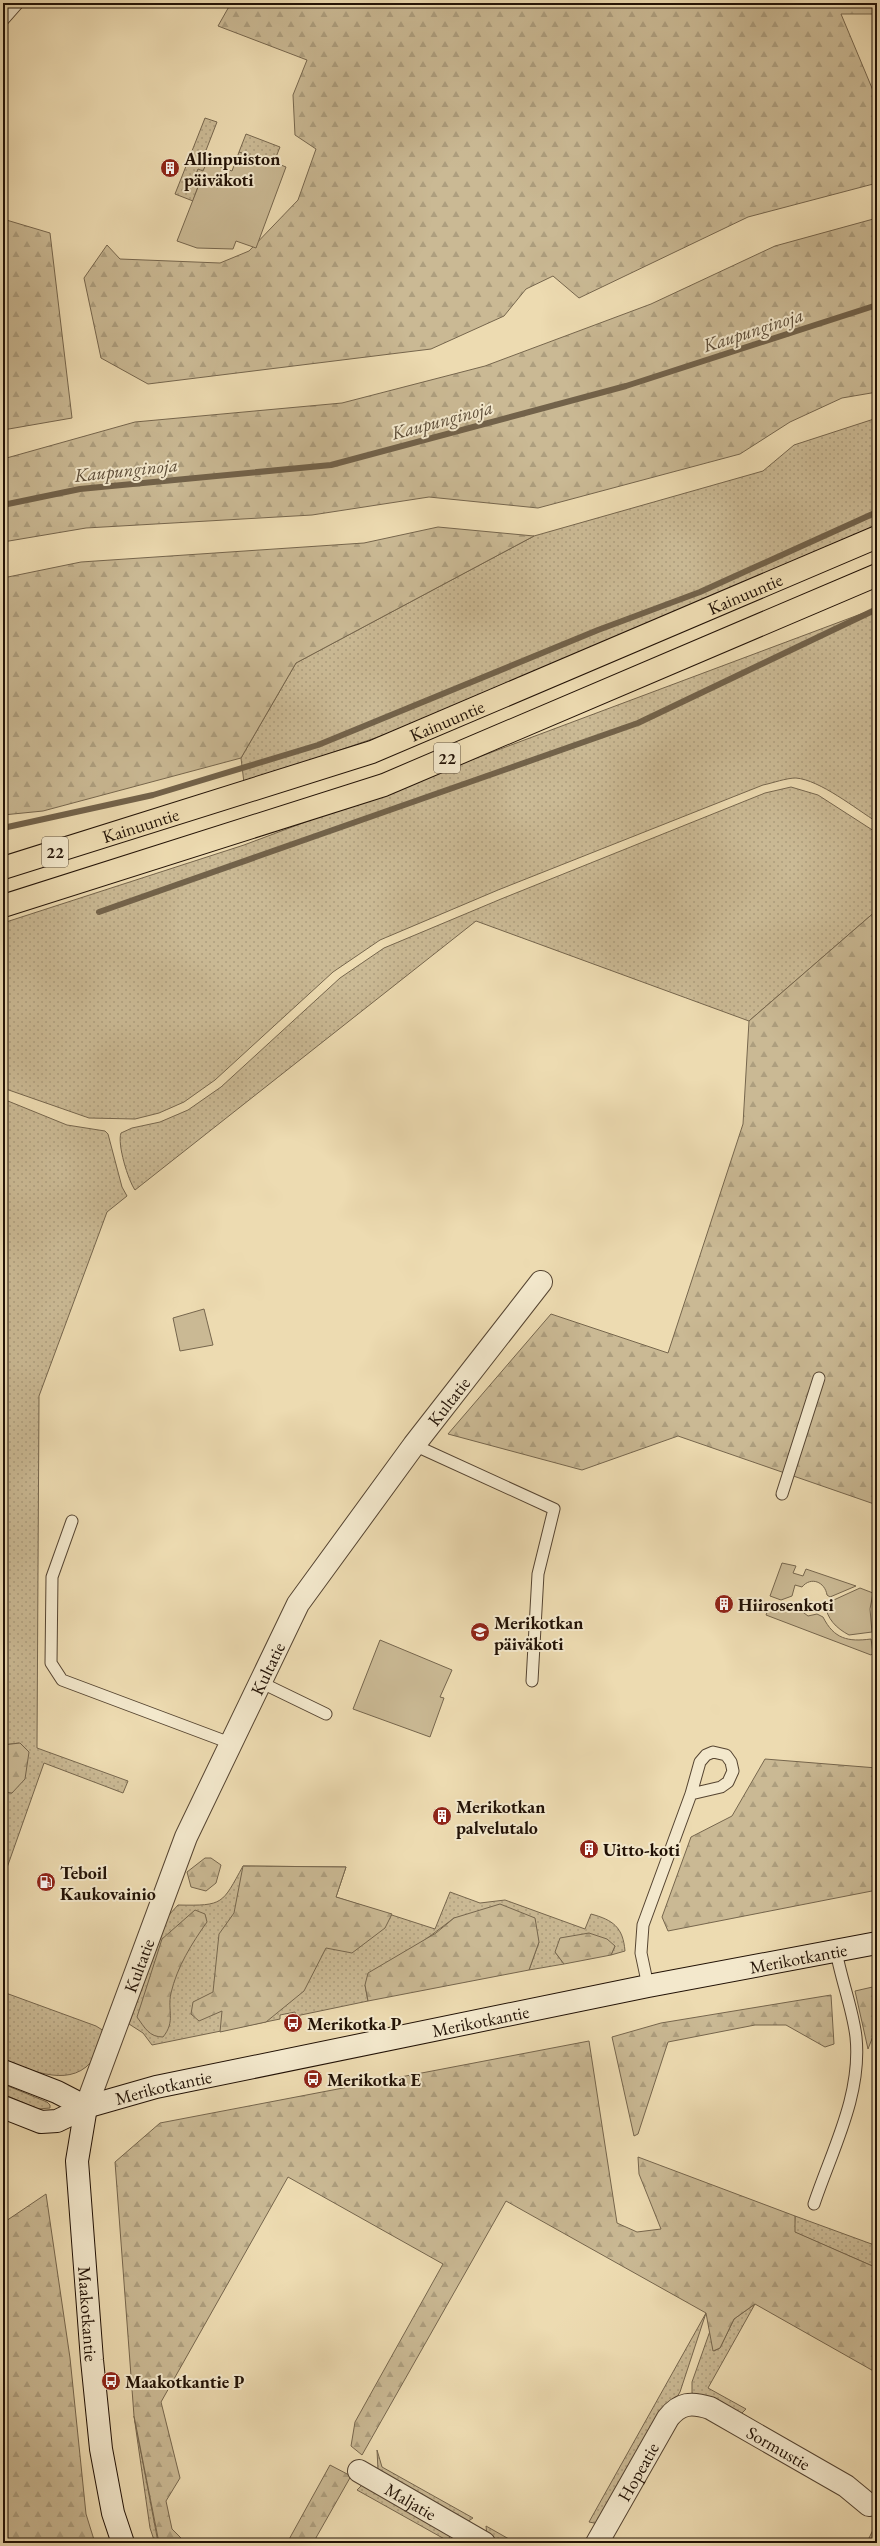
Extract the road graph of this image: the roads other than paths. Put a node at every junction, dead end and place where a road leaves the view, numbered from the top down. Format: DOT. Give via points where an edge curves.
graph roads {
  1 [pos="18,3"];
  2 [pos="3,20"];
  3 [pos="877,537"];
  4 [pos="877,575"];
  5 [pos="3,868"];
  6 [pos="3,906"];
  7 [pos="541,1282"];
  8 [pos="819,1378"];
  9 [pos="414,1445"];
  10 [pos="782,1494"];
  11 [pos="72,1521"];
  12 [pos="532,1681"];
  13 [pos="260,1682"];
  14 [pos="326,1714"];
  15 [pos="230,1743"];
  16 [pos="691,1794"];
  17 [pos="877,1943"];
  18 [pos="836,1951"];
  19 [pos="648,1986"];
  20 [pos="3,2071"];
  21 [pos="3,2107"];
  22 [pos="86,2107"];
  23 [pos="814,2204"];
  24 [pos="682,2404"];
  25 [pos="359,2471"];
  26 [pos="869,2505"];
  27 [pos="122,2543"];
  28 [pos="484,2543"];
  29 [pos="597,2543"];
  1 -- 2 [label="lane"];
  3 -- 5 [label="highway, Kainuuntie / 22" via="372,752"];
  4 -- 6 [label="highway, Kainuuntie / 22" via="384,785"];
  7 -- 9 [label="street, Kultatie"];
  8 -- 10 [label="lane"];
  9 -- 12 [label="lane" via="554,1509 538,1574"];
  9 -- 13 [label="street, Kultatie" via="298,1604"];
  11 -- 15 [label="lane" via="52,1577 51,1663 62,1680"];
  13 -- 14 [label="lane"];
  13 -- 15 [label="street, Kultatie"];
  15 -- 22 [label="street, Kultatie" via="186,1837"];
  16 -- 19 [label="lane" via="643,1925 642,1953"];
  17 -- 18 [label="street, Merikotkantie"];
  18 -- 19 [label="street, Merikotkantie"];
  18 -- 23 [label="lane" via="856,2036 857,2068 852,2098"];
  19 -- 22 [label="street, Merikotkantie" via="156,2087"];
  20 -- 22 [label="street" via="57,2092"];
  21 -- 22 [label="street, Merikotkantie" via="41,2122 57,2121"];
  22 -- 27 [label="street, Maakotkantie" via="77,2161 92,2360 101,2449 113,2513"];
  24 -- 26 [label="street, Sormustie" via="710,2408 846,2486"];
  24 -- 29 [label="street, Hopeatie" via="668,2418"];
  25 -- 28 [label="street, Maljatie"];
}
